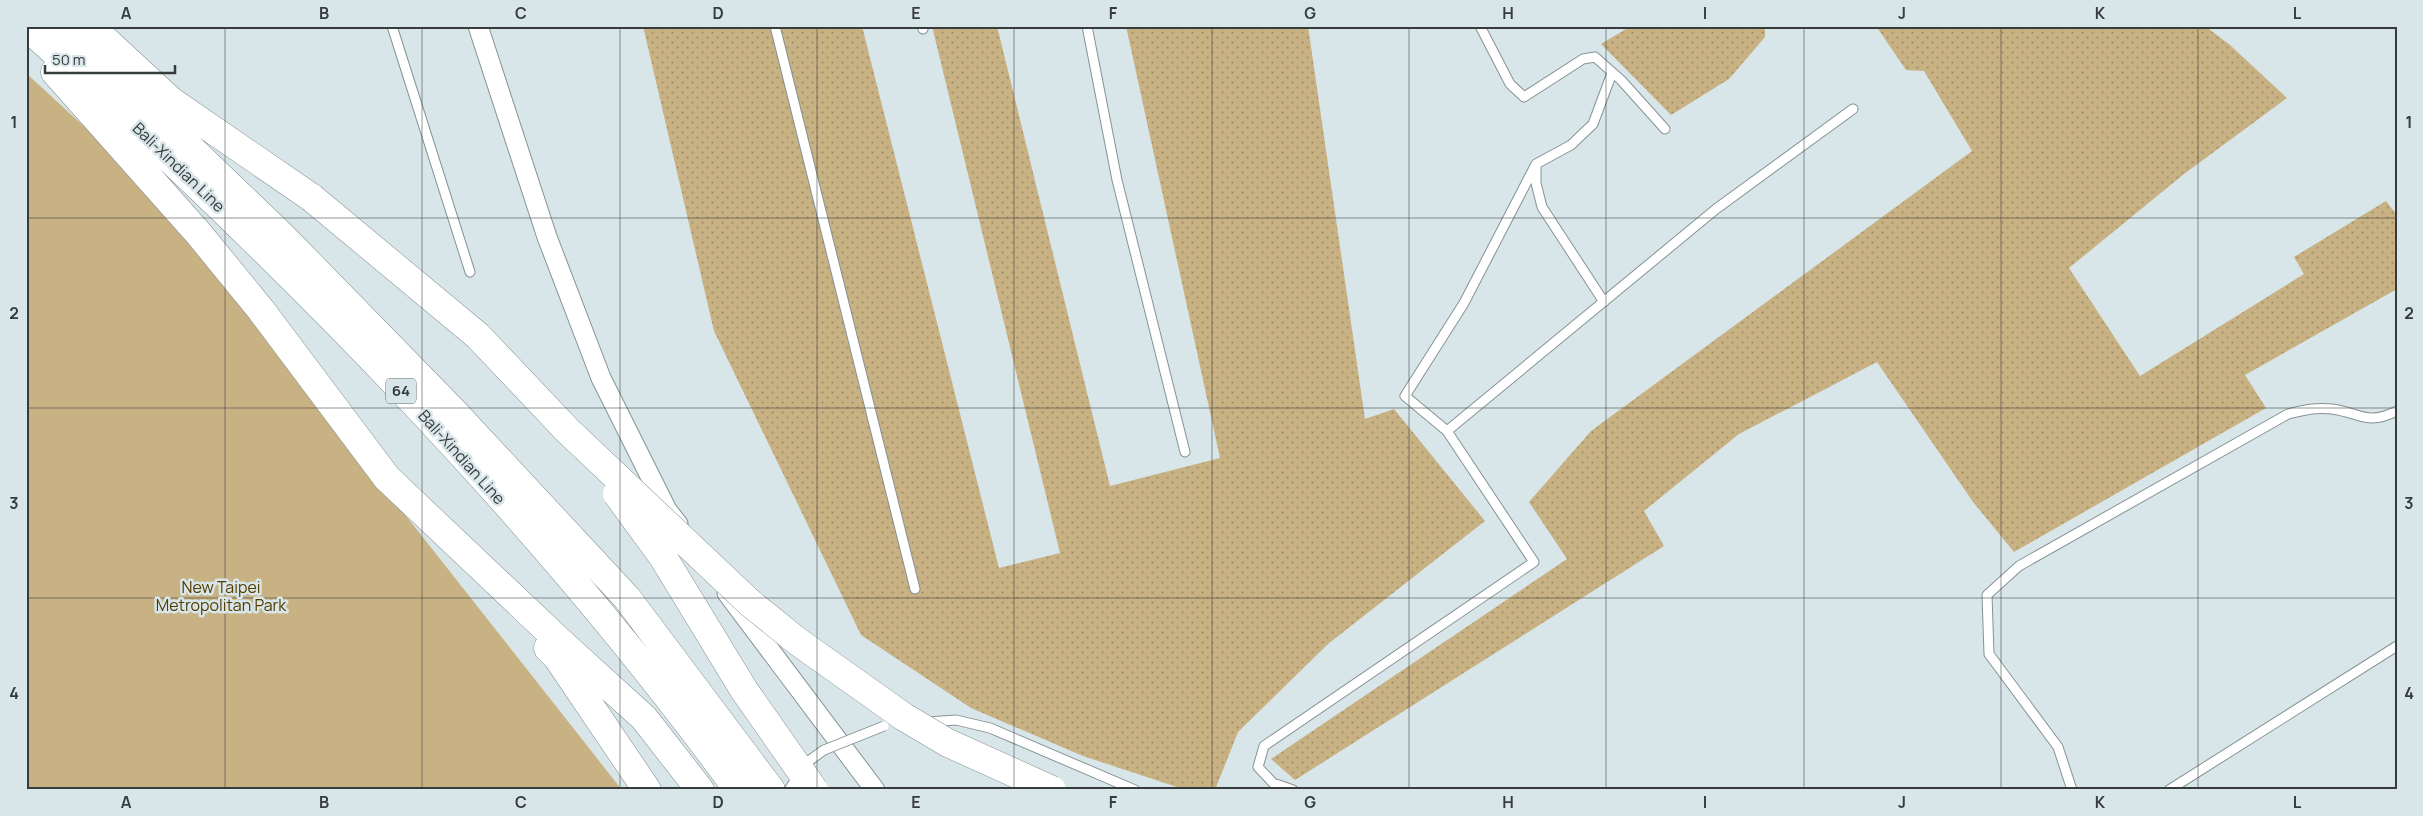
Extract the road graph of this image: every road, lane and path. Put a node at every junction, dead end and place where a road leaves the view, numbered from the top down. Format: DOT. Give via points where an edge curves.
graph roads {
  1 [pos="26,26"];
  2 [pos="63,26"];
  3 [pos="90,26"];
  4 [pos="392,26"];
  5 [pos="478,26"];
  6 [pos="775,26"];
  7 [pos="1087,26"];
  8 [pos="1480,26"];
  9 [pos="26,39"];
  10 [pos="1612,72"];
  11 [pos="1853,110"];
  12 [pos="1665,129"];
  13 [pos="1536,164"];
  14 [pos="470,272"];
  15 [pos="1604,302"];
  16 [pos="2397,411"];
  17 [pos="568,430"];
  18 [pos="1447,431"];
  19 [pos="1185,452"];
  20 [pos="387,478"];
  21 [pos="915,589"];
  22 [pos="2397,646"];
  23 [pos="647,790"];
  24 [pos="700,790"];
  25 [pos="738,790"];
  26 [pos="771,790"];
  27 [pos="789,790"];
  28 [pos="814,790"];
  29 [pos="875,790"];
  30 [pos="1052,790"];
  31 [pos="1134,790"];
  32 [pos="1293,790"];
  33 [pos="2072,790"];
  34 [pos="2169,790"];
  1 -- 25 [label="highway, Bali-Xindian Line / 64" via="165,152 326,312 472,466 612,626 679,709"];
  2 -- 26 [label="highway, Bali-Xindian Line / 64" via="282,236 467,425 627,598"];
  3 -- 17 [label="highway, bridge" via="171,101 312,198 471,330"];
  4 -- 14 [label="lane"];
  5 -- 29 [label="street" via="548,237 601,378 667,510 749,625"];
  6 -- 21 [label="lane"];
  7 -- 19 [label="lane" via="1117,180"];
  8 -- 10 [label="lane" via="1510,84 1524,97 1583,59 1595,57"];
  9 -- 20 [label="highway" via="199,234"];
  10 -- 12 [label="lane"];
  10 -- 13 [label="lane" via="1593,124 1571,146"];
  11 -- 15 [label="lane" via="1716,209"];
  13 -- 15 [label="lane" via="1536,183 1542,208"];
  13 -- 18 [label="lane" via="1464,304 1405,396"];
  15 -- 18 [label="lane"];
  16 -- 33 [label="lane" via="2374,420 2325,409 2310,408 2288,414 2019,566 1987,595 1989,654 2058,747"];
  17 -- 28 [label="highway, bridge" via="663,557 744,690"];
  17 -- 30 [label="highway, bridge" via="750,603 797,641 948,743"];
  18 -- 32 [label="lane" via="1534,562 1264,746 1258,767 1273,783"];
  20 -- 23 [label="highway" via="557,657"];
  20 -- 24 [label="highway" via="644,718"];
  22 -- 34 [label="lane"];
  27 -- 31 [label="lane, bridge" via="806,763 824,750 893,726 956,720 990,728"];
}
